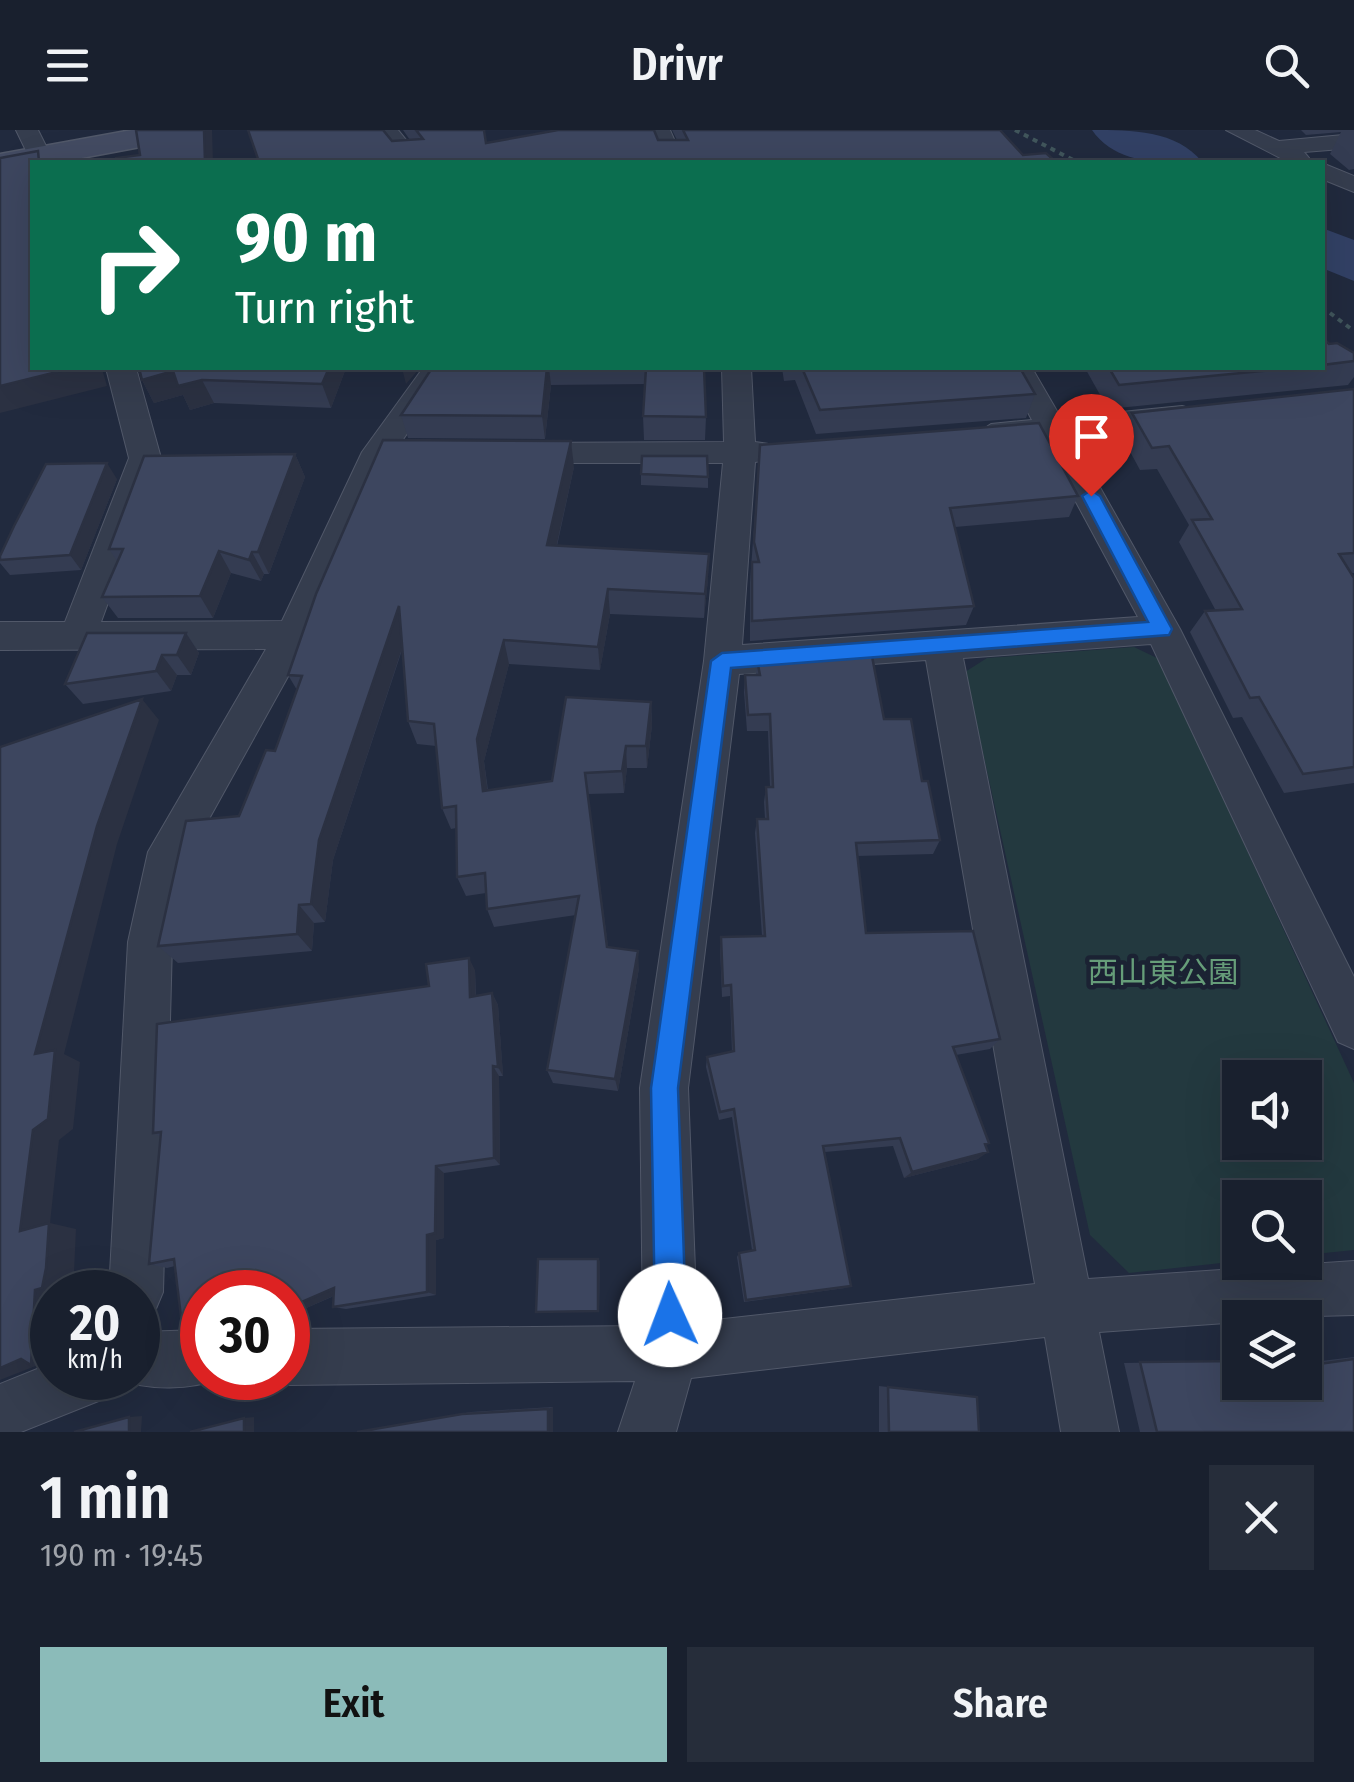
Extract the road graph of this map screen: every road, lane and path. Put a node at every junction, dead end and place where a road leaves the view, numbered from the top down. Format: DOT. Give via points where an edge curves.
graph roads {
  1 [pos="175,130"];
  2 [pos="386,130"];
  3 [pos="658,130"];
  4 [pos="1015,130"];
  5 [pos="1237,130"];
  6 [pos="1354,142"];
  7 [pos="1276,148"];
  8 [pos="49,150"];
  9 [pos="410,160"];
  10 [pos="672,160"];
  11 [pos="1073,160"];
  12 [pos="1302,160"];
  13 [pos="0,164"];
  14 [pos="1325,171"];
  15 [pos="1354,185"];
  16 [pos="1325,309"];
  17 [pos="1354,331"];
  18 [pos="122,370"];
  19 [pos="436,370"];
  20 [pos="737,370"];
  21 [pos="1019,370"];
  22 [pos="1205,413"];
  23 [pos="1055,429"];
  24 [pos="957,437"];
  25 [pos="800,449"];
  26 [pos="492,453"];
  27 [pos="740,454"];
  28 [pos="1162,629"];
  29 [pos="79,632"];
  30 [pos="293,635"];
  31 [pos="0,636"];
  32 [pos="942,646"];
  33 [pos="722,661"];
  34 [pos="1354,1026"];
  35 [pos="137,1270"];
  36 [pos="1354,1288"];
  37 [pos="1069,1307"];
  38 [pos="671,1353"];
  39 [pos="310,1357"];
  40 [pos="30,1400"];
  41 [pos="0,1412"];
  42 [pos="647,1432"];
  43 [pos="1090,1432"];
  1 -- 8 [label="street"];
  2 -- 9 [label="street"];
  3 -- 10 [label="street"];
  4 -- 11 [label="path"];
  5 -- 7 [label="street"];
  6 -- 7 [label="street"];
  7 -- 12 [label="street"];
  8 -- 13 [label="street"];
  14 -- 15 [label="street"];
  16 -- 17 [label="path"];
  18 -- 29 [label="street" via="145,458"];
  19 -- 30 [label="street"];
  20 -- 27 [label="street"];
  21 -- 23 [label="street"];
  22 -- 23 [label="street"];
  23 -- 24 [label="street"];
  23 -- 28 [label="street"];
  25 -- 27 [label="street"];
  26 -- 27 [label="street"];
  27 -- 33 [label="street"];
  28 -- 32 [label="street"];
  28 -- 34 [label="street"];
  29 -- 30 [label="street"];
  29 -- 31 [label="street"];
  30 -- 35 [label="street" via="169,852 150,942"];
  32 -- 33 [label="street"];
  32 -- 37 [label="street"];
  33 -- 38 [label="street" via="664,1088"];
  36 -- 37 [label="street"];
  37 -- 38 [label="street"];
  37 -- 43 [label="street"];
  38 -- 39 [label="street"];
  38 -- 42 [label="street"];
  40 -- 41 [label="street"];
}
